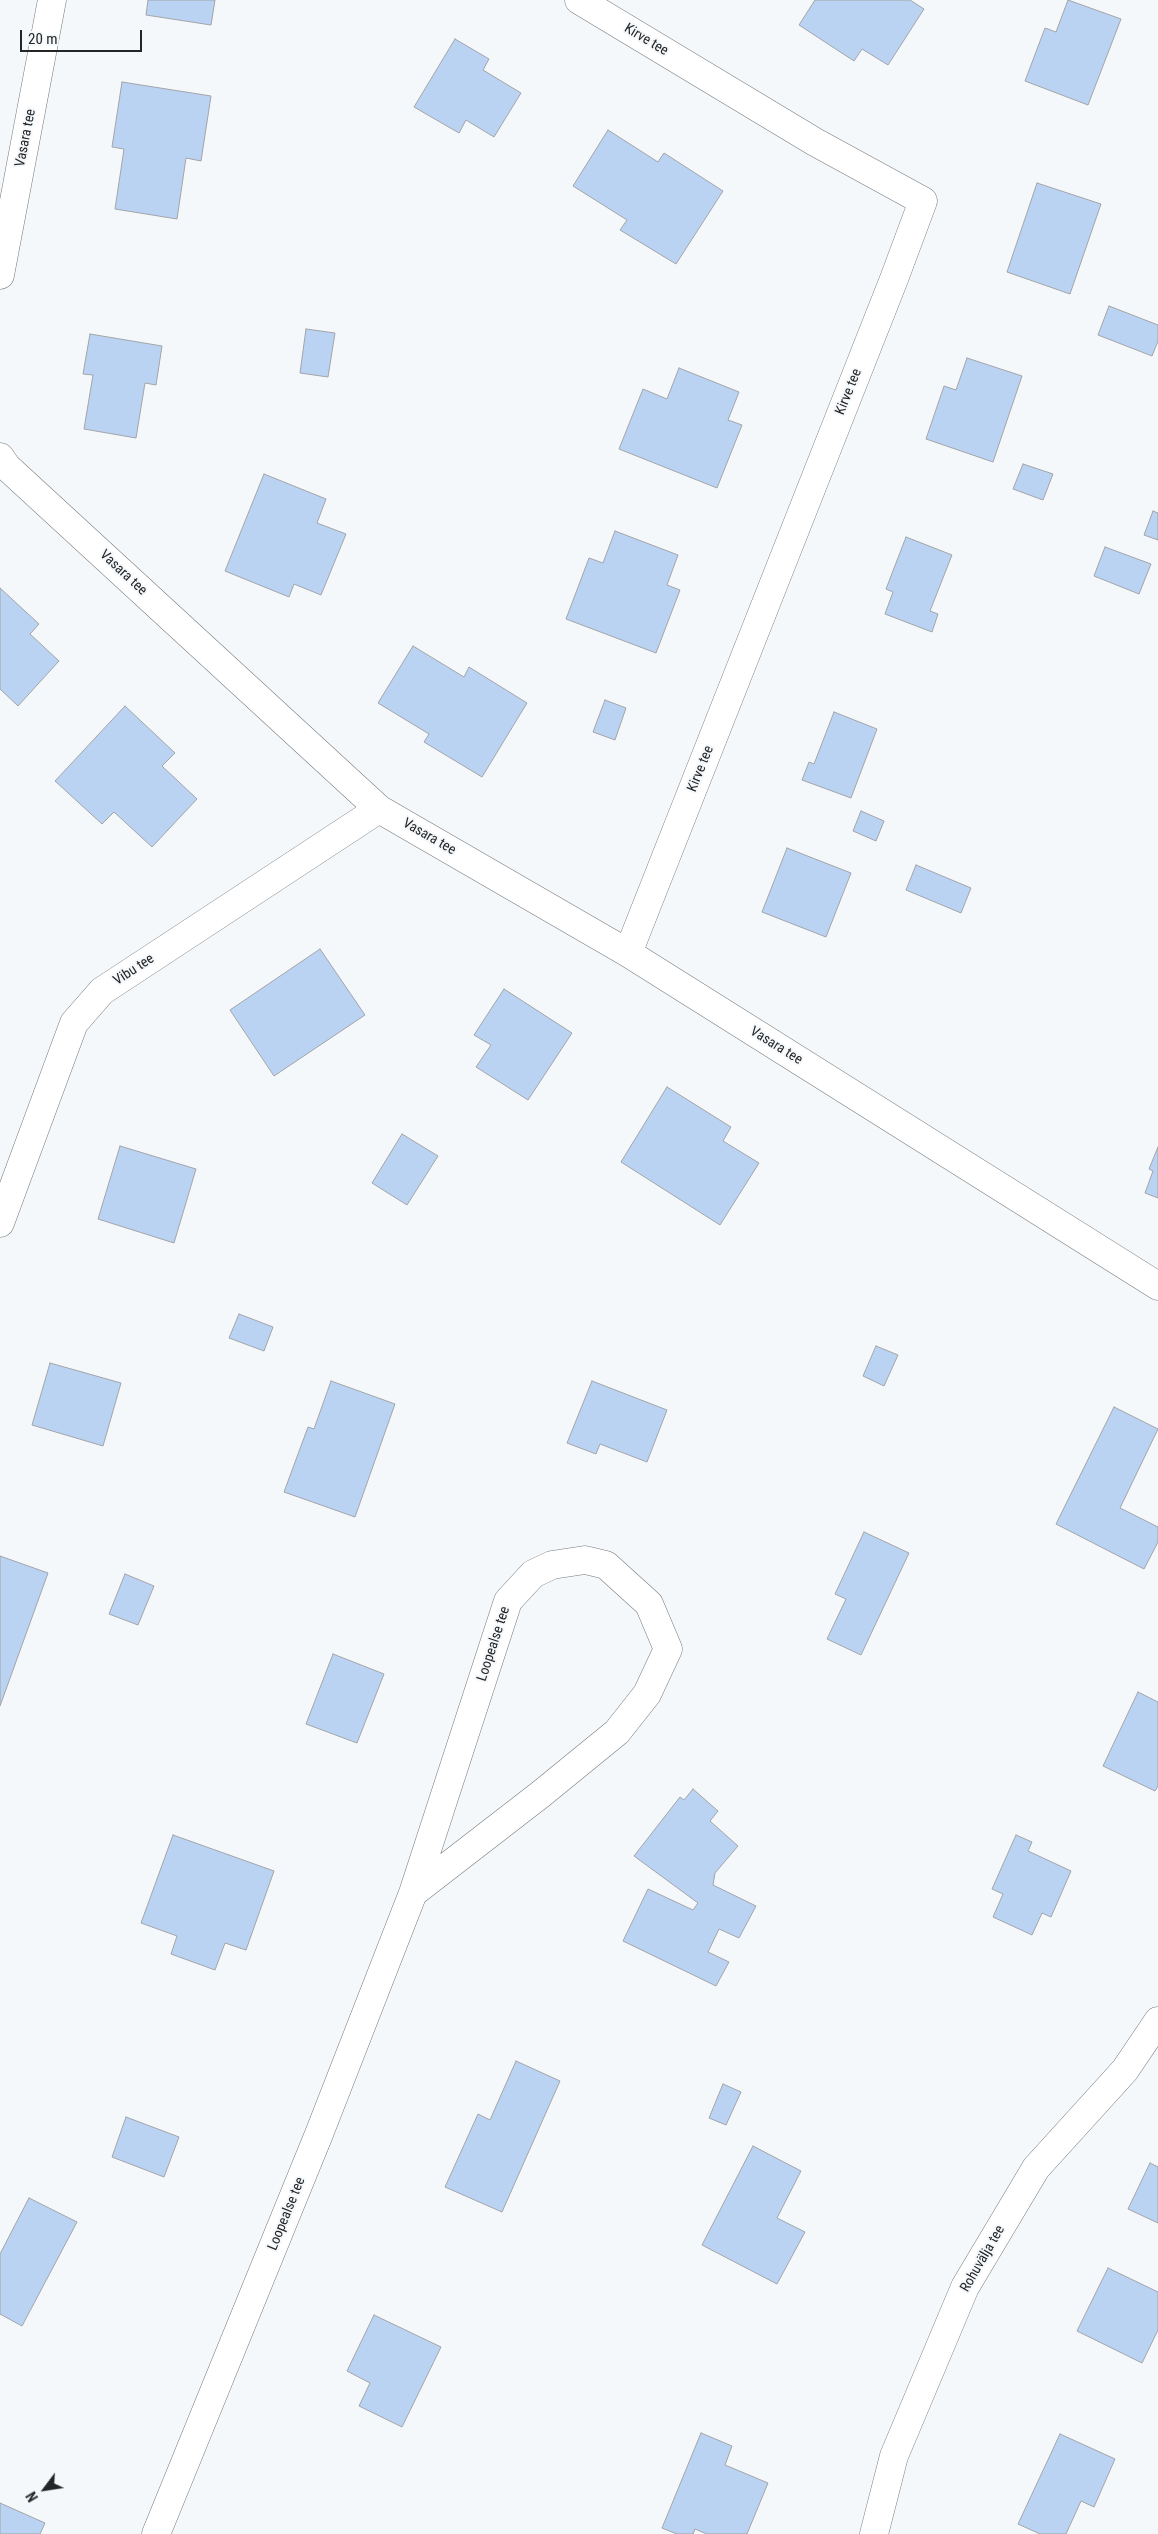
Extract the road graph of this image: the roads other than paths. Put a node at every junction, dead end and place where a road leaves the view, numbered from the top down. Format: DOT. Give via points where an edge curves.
graph roads {
  1 [pos="52,0"];
  2 [pos="579,0"];
  3 [pos="0,276"];
  4 [pos="0,457"];
  5 [pos="379,808"];
  6 [pos="628,953"];
  7 [pos="0,1223"];
  8 [pos="1158,1286"];
  9 [pos="413,1893"];
  10 [pos="1158,2021"];
  11 [pos="156,2534"];
  12 [pos="874,2534"];
  1 -- 3 [label="street, Vasara tee"];
  2 -- 6 [label="street, Kirve tee" via="816,142 923,201"];
  4 -- 5 [label="street, Vasara tee" via="7,467"];
  5 -- 6 [label="street, Vasara tee"];
  5 -- 7 [label="street, Vibu tee" via="102,991 74,1023"];
  6 -- 8 [label="street, Vasara tee"];
  9 -- 9 [label="street, Loopealse tee" via="617,1732 647,1694 668,1649 649,1604 606,1565 585,1560 552,1565 534,1574 508,1601"];
  9 -- 11 [label="street, Loopealse tee" via="320,2134"];
  10 -- 12 [label="street, Rohuvälja tee" via="1125,2070 1036,2168 965,2287 894,2456"];
}
